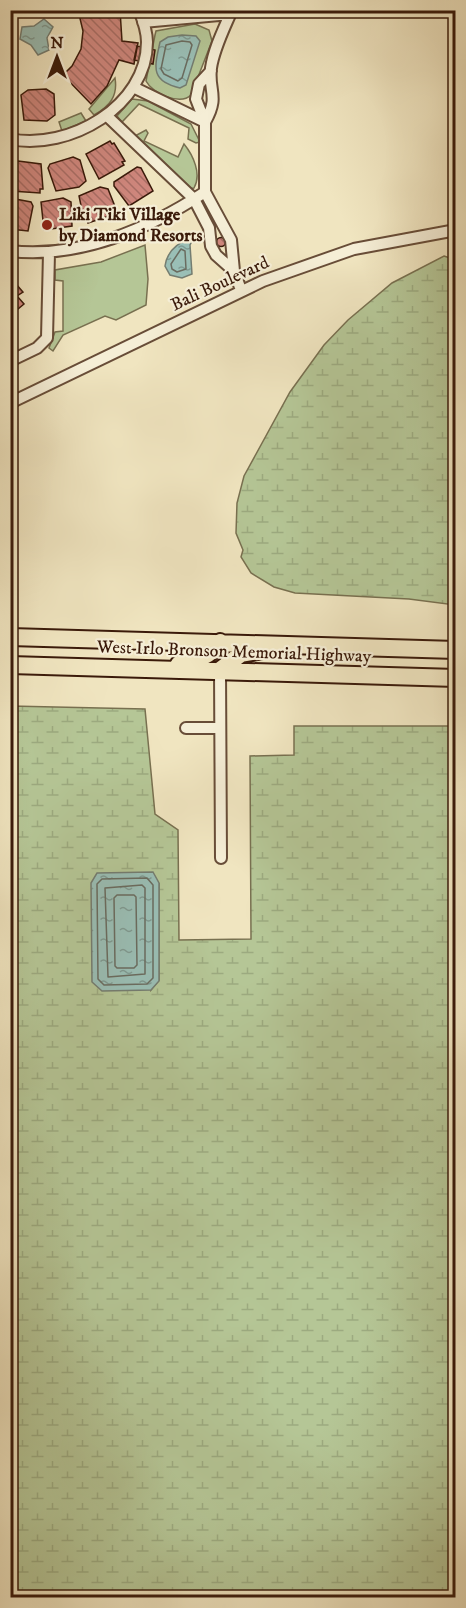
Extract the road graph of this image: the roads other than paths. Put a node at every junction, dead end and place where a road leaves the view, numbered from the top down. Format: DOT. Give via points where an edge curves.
graph roads {
  1 [pos="140,10"];
  2 [pos="231,12"];
  3 [pos="143,22"];
  4 [pos="210,71"];
  5 [pos="133,87"];
  6 [pos="106,115"];
  7 [pos="205,122"];
  8 [pos="10,139"];
  9 [pos="205,192"];
  10 [pos="194,199"];
  11 [pos="456,230"];
  12 [pos="10,251"];
  13 [pos="49,253"];
  14 [pos="234,272"];
  15 [pos="241,290"];
  16 [pos="10,361"];
  17 [pos="10,403"];
  18 [pos="10,636"];
  19 [pos="220,642"];
  20 [pos="287,644"];
  21 [pos="456,650"];
  22 [pos="10,665"];
  23 [pos="164,668"];
  24 [pos="220,670"];
  25 [pos="456,678"];
  26 [pos="219,728"];
  27 [pos="186,729"];
  28 [pos="221,858"];
  1 -- 3 [label="street"];
  2 -- 3 [label="street"];
  2 -- 4 [label="street"];
  3 -- 5 [label="street" via="146,56"];
  4 -- 7 [label="street" via="215,96"];
  4 -- 7 [label="street" via="200,84 196,99"];
  5 -- 6 [label="street"];
  5 -- 7 [label="street"];
  6 -- 8 [label="street" via="87,129 56,140"];
  6 -- 10 [label="street"];
  7 -- 9 [label="street"];
  9 -- 10 [label="street"];
  9 -- 14 [label="street" via="231,240"];
  10 -- 13 [label="street" via="109,239"];
  10 -- 14 [label="street" via="209,228 211,246"];
  11 -- 15 [label="street, Bali Boulevard" via="354,249"];
  12 -- 13 [label="street"];
  13 -- 16 [label="street" via="47,338 37,348"];
  14 -- 15 [label="street"];
  15 -- 17 [label="street, Bali Boulevard"];
  18 -- 19 [label="highway, West Irlo Bronson Memorial Highway"];
  19 -- 20 [label="highway, West Irlo Bronson Memorial Highway"];
  19 -- 23 [label="highway" via="214,651 201,658"];
  20 -- 21 [label="highway, West Irlo Bronson Memorial Highway"];
  20 -- 24 [label="highway" via="242,654"];
  22 -- 23 [label="highway, West Irlo Bronson Memorial Highway"];
  23 -- 24 [label="highway, West Irlo Bronson Memorial Highway"];
  24 -- 25 [label="highway, West Irlo Bronson Memorial Highway"];
  24 -- 26 [label="street"];
  26 -- 27 [label="street"];
  26 -- 28 [label="street"];
}
